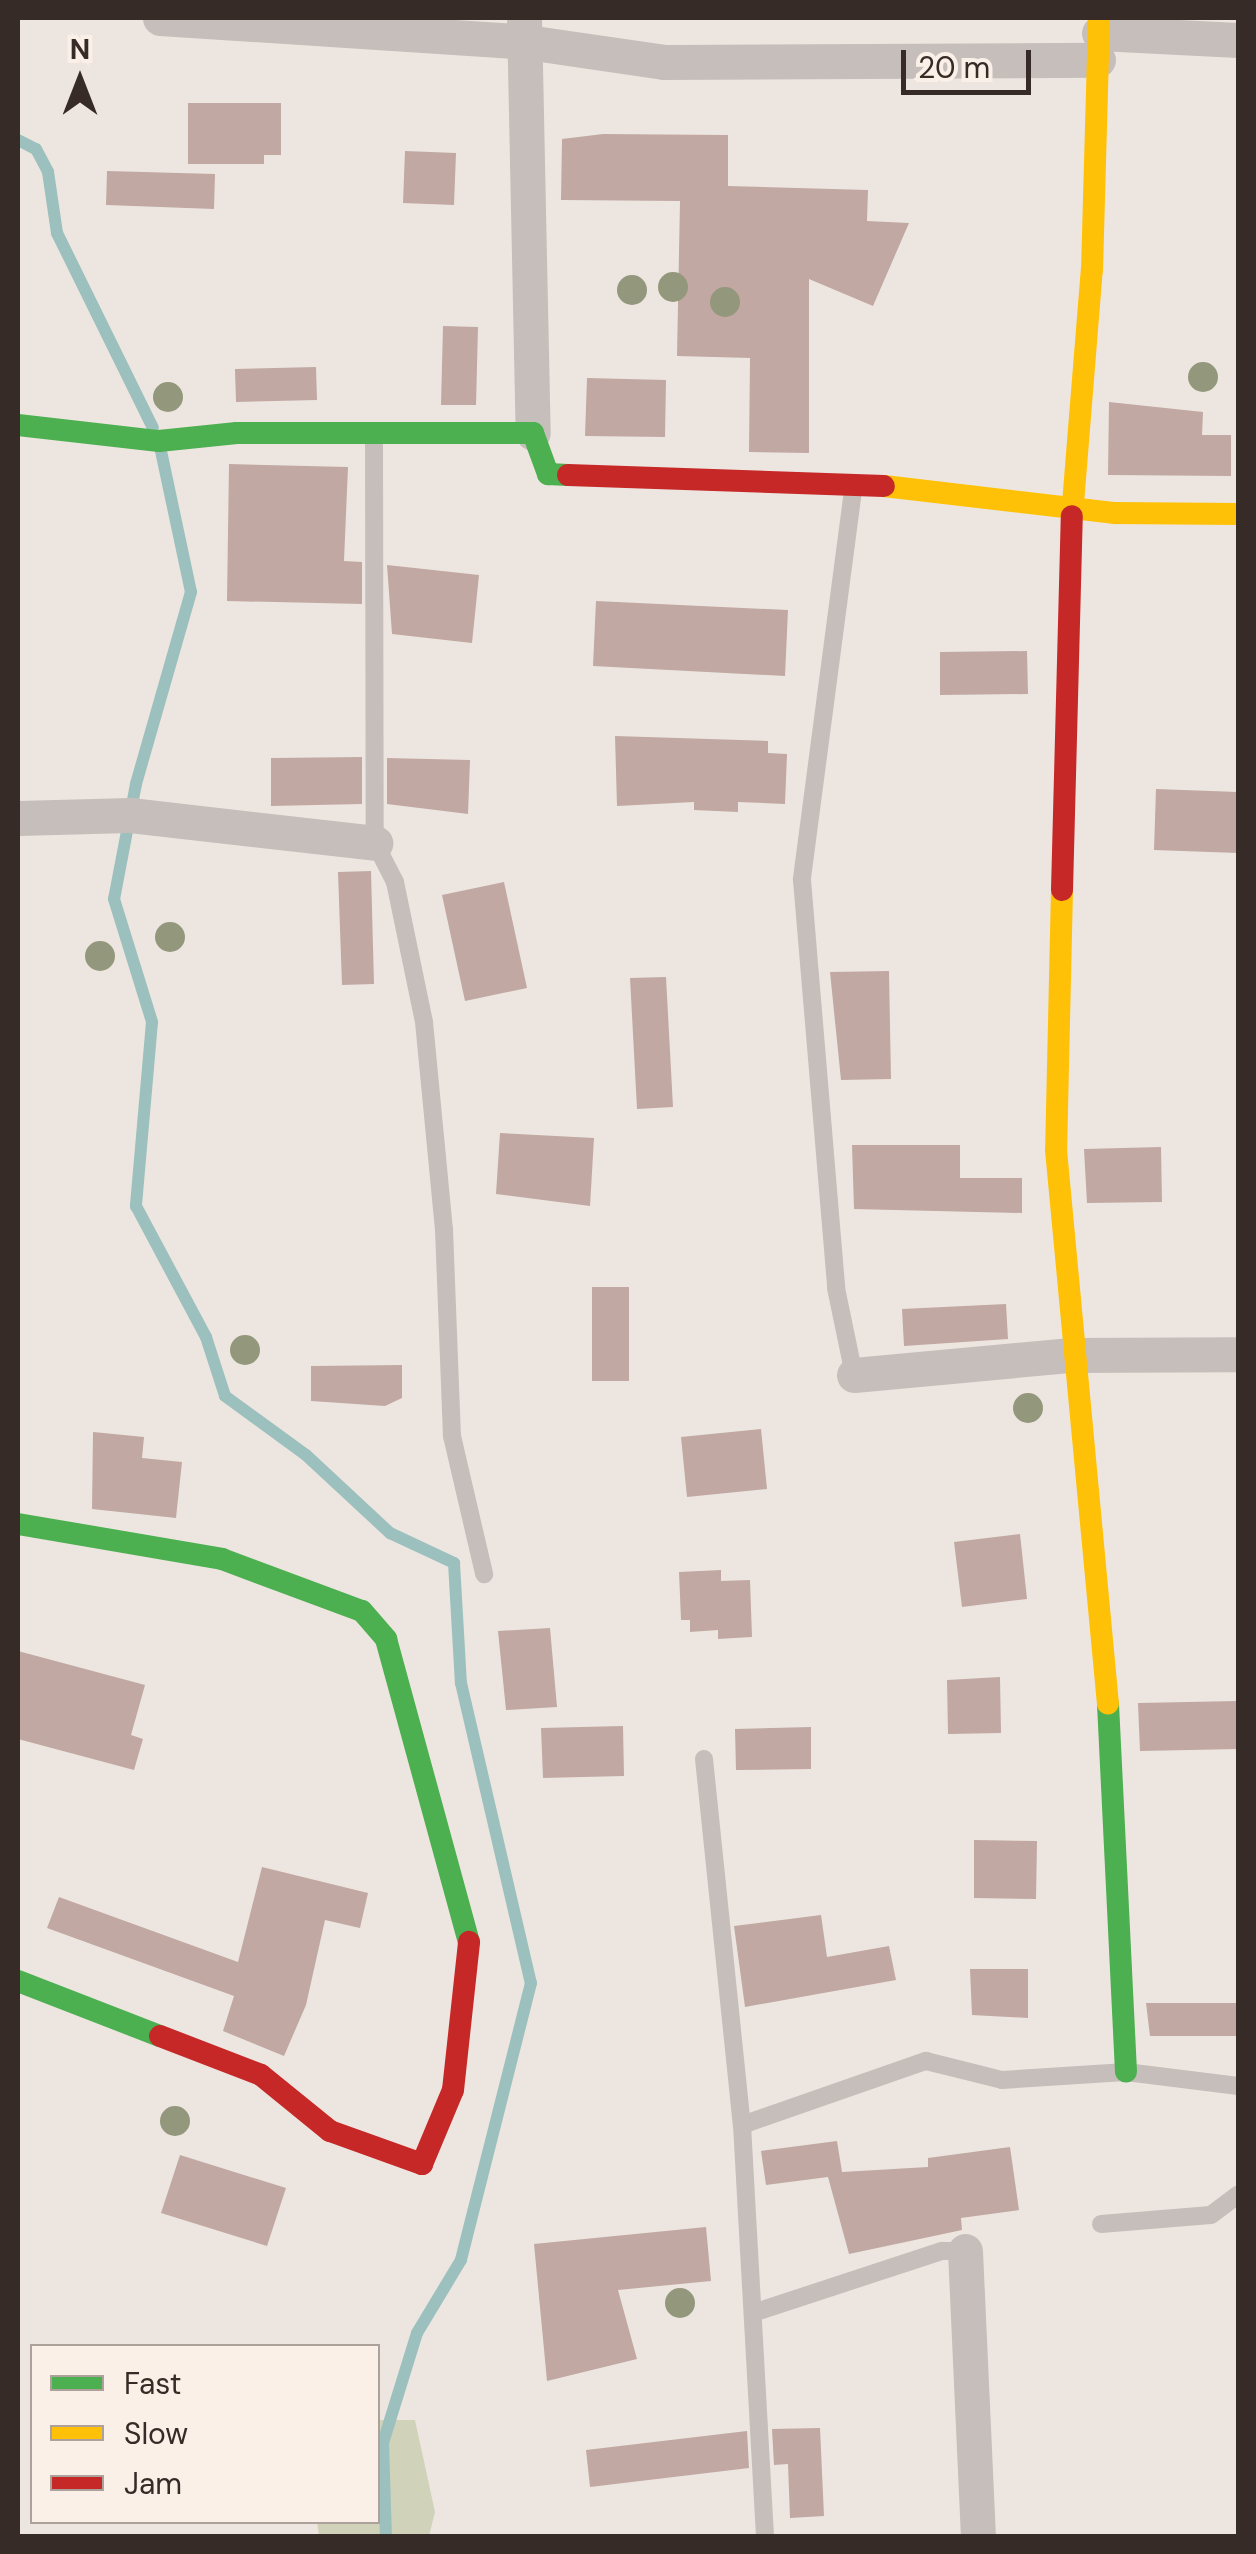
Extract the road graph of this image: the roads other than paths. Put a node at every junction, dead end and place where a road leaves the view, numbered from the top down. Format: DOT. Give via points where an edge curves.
graph roads {
  1 [pos="160,18"];
  2 [pos="525,30"];
  3 [pos="1099,37"];
  4 [pos="1238,40"];
  5 [pos="18,425"];
  6 [pos="374,431"];
  7 [pos="533,433"];
  8 [pos="854,482"];
  9 [pos="1072,508"];
  10 [pos="1238,514"];
  11 [pos="18,818"];
  12 [pos="375,843"];
  13 [pos="1238,1354"];
  14 [pos="1071,1355"];
  15 [pos="854,1376"];
  16 [pos="18,1524"];
  17 [pos="484,1574"];
  18 [pos="704,1759"];
  19 [pos="18,1981"];
  20 [pos="1126,2072"];
  21 [pos="1238,2086"];
  22 [pos="742,2125"];
  23 [pos="1238,2194"];
  24 [pos="1102,2224"];
  25 [pos="965,2252"];
  26 [pos="753,2312"];
  27 [pos="764,2536"];
  28 [pos="978,2536"];
  1 -- 2 [label="street"];
  2 -- 3 [label="street" via="664,62"];
  2 -- 7 [label="street"];
  3 -- 4 [label="street"];
  3 -- 9 [label="street" via="1092,270"];
  5 -- 6 [label="street" via="159,440"];
  6 -- 7 [label="street"];
  6 -- 12 [label="lane"];
  7 -- 8 [label="street" via="548,474"];
  8 -- 9 [label="street"];
  8 -- 15 [label="lane" via="802,880 836,1288"];
  9 -- 10 [label="street"];
  9 -- 14 [label="street" via="1056,1150"];
  11 -- 12 [label="street" via="130,815"];
  12 -- 17 [label="lane" via="395,882 424,1022 444,1229 452,1436"];
  13 -- 14 [label="street"];
  14 -- 15 [label="street"];
  14 -- 20 [label="street" via="1107,1654"];
  16 -- 19 [label="street" via="222,1559 362,1611 386,1640 469,1942 453,2090 422,2164 330,2131 260,2075"];
  18 -- 22 [label="lane"];
  20 -- 21 [label="lane"];
  20 -- 22 [label="lane" via="1002,2080 926,2061"];
  22 -- 26 [label="lane"];
  23 -- 24 [label="lane" via="1210,2215"];
  25 -- 26 [label="lane" via="942,2251"];
  25 -- 28 [label="street"];
  26 -- 27 [label="lane"];
}
